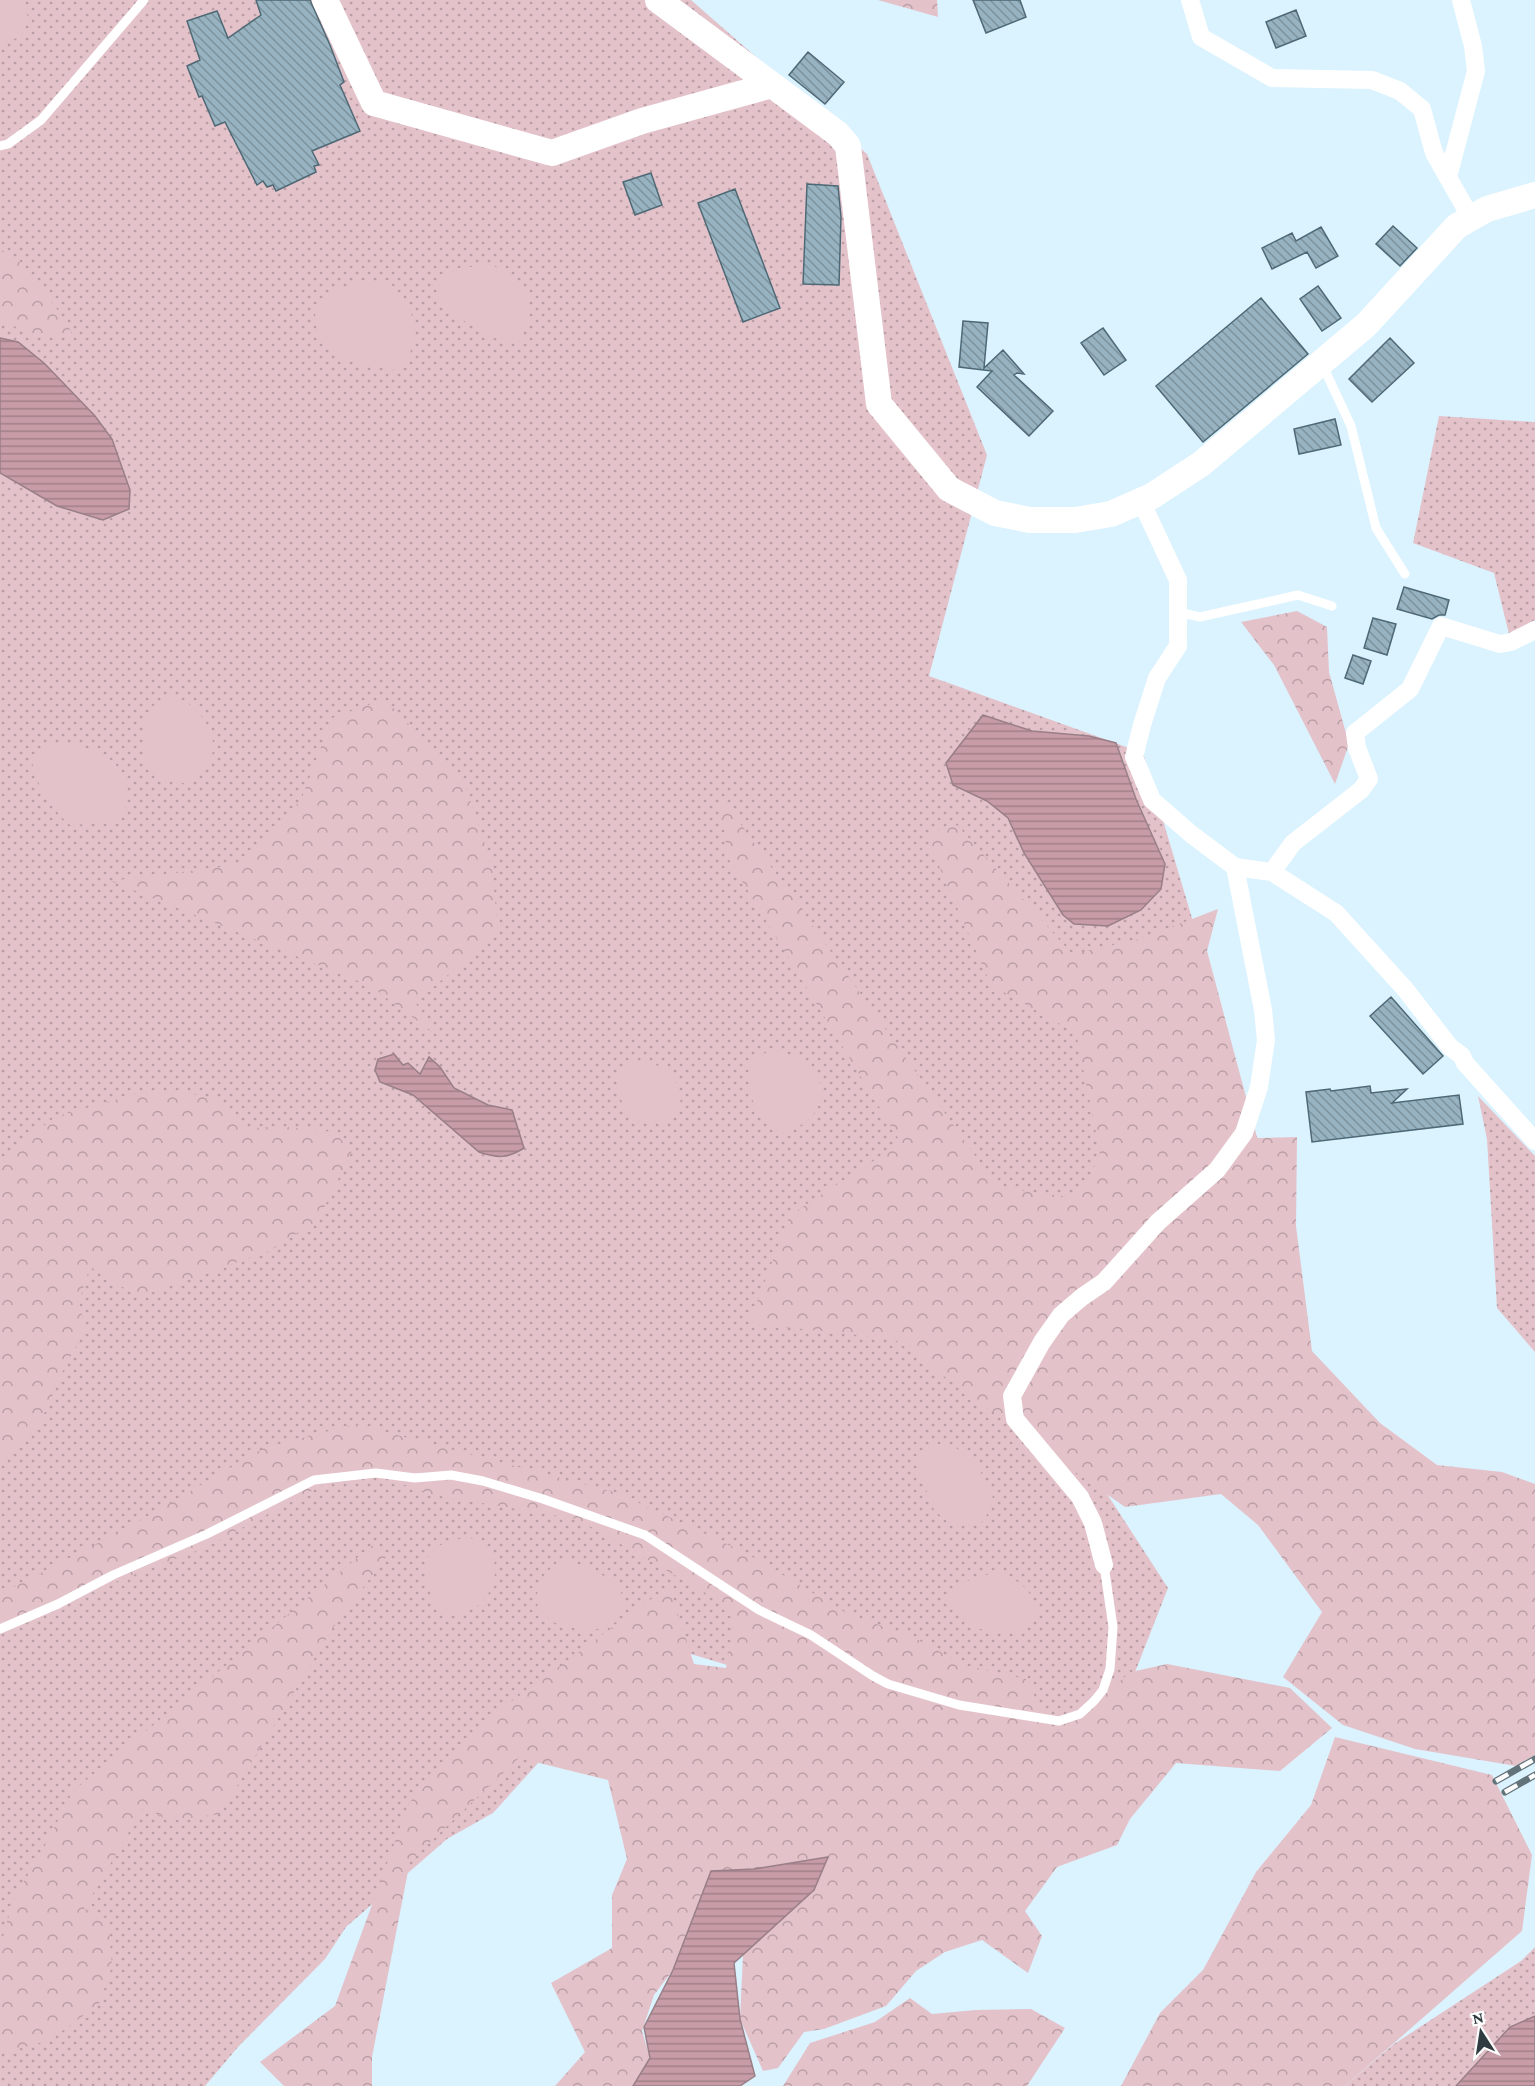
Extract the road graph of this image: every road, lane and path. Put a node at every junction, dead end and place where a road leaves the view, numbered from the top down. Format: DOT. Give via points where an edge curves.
graph roads {
  1 [pos="144,0"];
  2 [pos="325,0"];
  3 [pos="658,0"];
  4 [pos="1190,0"];
  5 [pos="1461,0"];
  6 [pos="772,85"];
  7 [pos="0,146"];
  8 [pos="1448,177"];
  9 [pos="1535,195"];
  10 [pos="1471,218"];
  11 [pos="1322,362"];
  12 [pos="1142,501"];
  13 [pos="1405,574"];
  14 [pos="1332,606"];
  15 [pos="1178,612"];
  16 [pos="1535,630"];
  17 [pos="1235,867"];
  18 [pos="1272,872"];
  19 [pos="1535,1141"];
  20 [pos="1104,1565"];
  21 [pos="0,1629"];
  1 -- 7 [label="lane" via="41,120"];
  2 -- 6 [label="street" via="374,103 552,153 642,121"];
  3 -- 6 [label="street"];
  4 -- 8 [label="street" via="1201,37 1272,78 1372,80 1400,91 1422,109 1434,153"];
  5 -- 8 [label="street" via="1476,71"];
  6 -- 12 [label="street" via="838,134 848,146 879,404 949,489 995,513 1030,520 1075,520 1111,514"];
  8 -- 10 [label="street"];
  9 -- 10 [label="street"];
  10 -- 11 [label="street" via="1457,226 1365,325"];
  11 -- 12 [label="street" via="1201,464"];
  11 -- 13 [label="lane" via="1351,426 1376,528"];
  12 -- 15 [label="street" via="1178,580"];
  14 -- 15 [label="lane" via="1298,595 1200,617"];
  15 -- 17 [label="street" via="1178,646 1157,678 1134,757 1152,800"];
  16 -- 18 [label="street" via="1500,644 1442,626 1410,689 1355,733 1369,779 1361,790 1293,843"];
  17 -- 18 [label="street"];
  17 -- 20 [label="street" via="1266,1040 1259,1088 1244,1133 1217,1170 1158,1222 1104,1282 1061,1315 1012,1396 1015,1419 1080,1497 1093,1523"];
  18 -- 19 [label="street" via="1336,913"];
  20 -- 21 [label="lane" via="1113,1627 1110,1668 1094,1701 1080,1714 1059,1721 959,1705 888,1684 811,1635 759,1610 645,1535 543,1499 451,1475 415,1478 376,1473 314,1480"];
}
